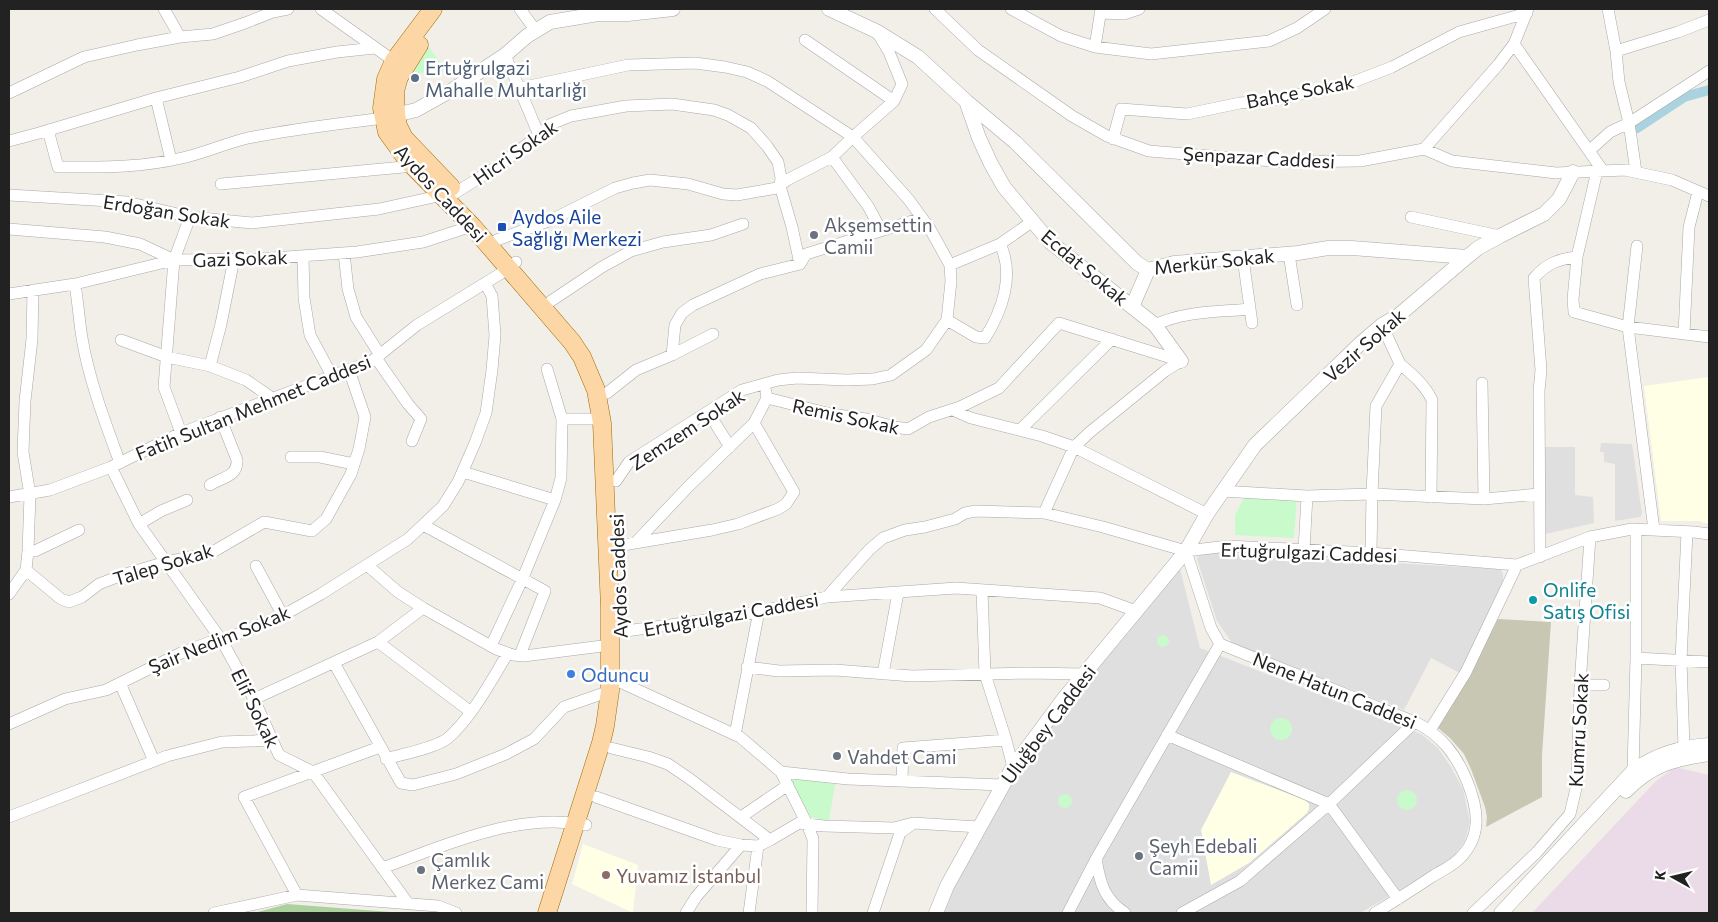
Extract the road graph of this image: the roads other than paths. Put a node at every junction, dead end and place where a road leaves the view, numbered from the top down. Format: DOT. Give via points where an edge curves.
graph roads {
  1 [pos="164,9"];
  2 [pos="288,9"];
  3 [pos="311,9"];
  4 [pos="433,9"];
  5 [pos="446,9"];
  6 [pos="520,9"];
  7 [pos="673,9"];
  8 [pos="829,9"];
  9 [pos="934,9"];
  10 [pos="1011,9"];
  11 [pos="1139,9"];
  12 [pos="1325,9"];
  13 [pos="1608,9"];
  14 [pos="325,10"];
  15 [pos="1100,11"];
  16 [pos="1528,11"];
  17 [pos="1709,20"];
  18 [pos="536,31"];
  19 [pos="876,31"];
  20 [pos="180,37"];
  21 [pos="805,40"];
  22 [pos="1514,44"];
  23 [pos="1095,47"];
  24 [pos="375,48"];
  25 [pos="1616,50"];
  26 [pos="505,55"];
  27 [pos="394,61"];
  28 [pos="1709,71"];
  29 [pos="520,88"];
  30 [pos="9,93"];
  31 [pos="156,98"];
  32 [pos="894,101"];
  33 [pos="966,101"];
  34 [pos="389,116"];
  35 [pos="1629,123"];
  36 [pos="48,130"];
  37 [pos="539,135"];
  38 [pos="853,137"];
  39 [pos="1113,139"];
  40 [pos="9,140"];
  41 [pos="1424,149"];
  42 [pos="1589,151"];
  43 [pos="832,157"];
  44 [pos="171,160"];
  45 [pos="414,166"];
  46 [pos="1600,171"];
  47 [pos="1573,172"];
  48 [pos="1636,172"];
  49 [pos="222,184"];
  50 [pos="780,186"];
  51 [pos="1698,192"];
  52 [pos="449,194"];
  53 [pos="9,195"];
  54 [pos="1709,196"];
  55 [pos="190,217"];
  56 [pos="1411,217"];
  57 [pos="922,218"];
  58 [pos="1033,221"];
  59 [pos="743,224"];
  60 [pos="472,226"];
  61 [pos="9,229"];
  62 [pos="881,230"];
  63 [pos="1500,236"];
  64 [pos="497,240"];
  65 [pos="1000,244"];
  66 [pos="1636,246"];
  67 [pos="344,253"];
  68 [pos="1289,254"];
  69 [pos="303,256"];
  70 [pos="1467,257"];
  71 [pos="1578,257"];
  72 [pos="1242,258"];
  73 [pos="234,259"];
  74 [pos="174,260"];
  75 [pos="800,264"];
  76 [pos="512,265"];
  77 [pos="950,265"];
  78 [pos="1148,270"];
  79 [pos="485,283"];
  80 [pos="75,284"];
  81 [pos="33,290"];
  82 [pos="9,294"];
  83 [pos="551,302"];
  84 [pos="1297,304"];
  85 [pos="1132,307"];
  86 [pos="1250,309"];
  87 [pos="947,320"];
  88 [pos="1252,323"];
  89 [pos="1155,325"];
  90 [pos="1382,325"];
  91 [pos="1628,327"];
  92 [pos="713,334"];
  93 [pos="1684,334"];
  94 [pos="1709,337"];
  95 [pos="1112,339"];
  96 [pos="121,340"];
  97 [pos="672,355"];
  98 [pos="378,356"];
  99 [pos="167,358"];
  100 [pos="1181,361"];
  101 [pos="1400,364"];
  102 [pos="210,366"];
  103 [pos="547,368"];
  104 [pos="349,370"];
  105 [pos="332,376"];
  106 [pos="763,383"];
  107 [pos="1482,383"];
  108 [pos="607,393"];
  109 [pos="272,398"];
  110 [pos="767,398"];
  111 [pos="953,410"];
  112 [pos="708,412"];
  113 [pos="220,417"];
  114 [pos="602,419"];
  115 [pos="562,420"];
  116 [pos="754,423"];
  117 [pos="1020,430"];
  118 [pos="181,433"];
  119 [pos="412,441"];
  120 [pos="730,447"];
  121 [pos="1074,447"];
  122 [pos="291,457"];
  123 [pos="354,464"];
  124 [pos="116,465"];
  125 [pos="463,472"];
  126 [pos="616,481"];
  127 [pos="210,485"];
  128 [pos="1222,491"];
  129 [pos="1372,494"];
  130 [pos="1539,494"];
  131 [pos="30,495"];
  132 [pos="1307,496"];
  133 [pos="9,497"];
  134 [pos="1431,497"];
  135 [pos="187,500"];
  136 [pos="555,500"];
  137 [pos="1484,500"];
  138 [pos="1044,513"];
  139 [pos="1207,514"];
  140 [pos="139,524"];
  141 [pos="423,525"];
  142 [pos="1636,529"];
  143 [pos="79,530"];
  144 [pos="1654,530"];
  145 [pos="1687,532"];
  146 [pos="1709,534"];
  147 [pos="1590,537"];
  148 [pos="636,542"];
  149 [pos="617,546"];
  150 [pos="1304,550"];
  151 [pos="28,551"];
  152 [pos="1186,551"];
  153 [pos="1372,554"];
  154 [pos="1540,556"];
  155 [pos="166,562"];
  156 [pos="367,565"];
  157 [pos="1517,565"];
  158 [pos="256,566"];
  159 [pos="26,570"];
  160 [pos="522,580"];
  161 [pos="982,590"];
  162 [pos="898,592"];
  163 [pos="9,594"];
  164 [pos="827,597"];
  165 [pos="423,608"];
  166 [pos="758,611"];
  167 [pos="1136,611"];
  168 [pos="282,614"];
  169 [pos="614,637"];
  170 [pos="222,641"];
  171 [pos="378,642"];
  172 [pos="1220,644"];
  173 [pos="491,646"];
  174 [pos="514,654"];
  175 [pos="1636,658"];
  176 [pos="1681,660"];
  177 [pos="334,662"];
  178 [pos="1709,662"];
  179 [pos="747,667"];
  180 [pos="883,674"];
  181 [pos="985,674"];
  182 [pos="1084,674"];
  183 [pos="120,683"];
  184 [pos="1580,685"];
  185 [pos="1604,685"];
  186 [pos="615,687"];
  187 [pos="254,699"];
  188 [pos="471,712"];
  189 [pos="1415,722"];
  190 [pos="9,724"];
  191 [pos="1430,730"];
  192 [pos="736,735"];
  193 [pos="1167,735"];
  194 [pos="272,740"];
  195 [pos="1006,740"];
  196 [pos="1709,745"];
  197 [pos="380,747"];
  198 [pos="611,748"];
  199 [pos="1684,753"];
  200 [pos="1709,754"];
  201 [pos="386,759"];
  202 [pos="154,761"];
  203 [pos="1013,767"];
  204 [pos="313,772"];
  205 [pos="781,772"];
  206 [pos="1634,777"];
  207 [pos="902,782"];
  208 [pos="788,785"];
  209 [pos="1002,785"];
  210 [pos="596,797"];
  211 [pos="1329,804"];
  212 [pos="9,817"];
  213 [pos="740,817"];
  214 [pos="912,823"];
  215 [pos="582,824"];
  216 [pos="808,824"];
  217 [pos="979,827"];
  218 [pos="770,840"];
  219 [pos="741,845"];
  220 [pos="758,846"];
  221 [pos="1096,859"];
  222 [pos="382,868"];
  223 [pos="297,895"];
  224 [pos="1398,899"];
  225 [pos="407,902"];
  226 [pos="214,913"];
  227 [pos="456,913"];
  228 [pos="547,913"];
  229 [pos="559,913"];
  230 [pos="686,913"];
  231 [pos="749,913"];
  232 [pos="812,913"];
  233 [pos="873,913"];
  234 [pos="936,913"];
  235 [pos="1068,913"];
  236 [pos="1125,913"];
  237 [pos="1182,913"];
  238 [pos="1375,913"];
  239 [pos="1473,913"];
  240 [pos="1501,913"];
  241 [pos="1514,913"];
  1 -- 20 [label="street"];
  2 -- 20 [label="street" via="213,34"];
  3 -- 14 [label="street"];
  4 -- 27 [label="main road, Aydos Caddesi"];
  5 -- 34 [label="main road, Aydos Caddesi" via="399,77"];
  6 -- 18 [label="street"];
  7 -- 18 [label="street" via="580,16 550,22"];
  8 -- 19 [label="street, Ecdat Sokak"];
  9 -- 39 [label="street, Şenpazar Caddesi" via="978,50 1072,116"];
  10 -- 23 [label="street" via="1061,36"];
  11 -- 15 [label="street" via="1124,14"];
  12 -- 23 [label="street" via="1297,28 1269,41 1151,54"];
  13 -- 25 [label="street"];
  14 -- 24 [label="street"];
  15 -- 23 [label="street"];
  16 -- 22 [label="street"];
  16 -- 39 [label="street, Bahçe Sokak" via="1458,32 1392,67 1348,84 1186,114 1121,109"];
  17 -- 25 [label="street"];
  18 -- 26 [label="street"];
  19 -- 32 [label="street" via="902,84"];
  19 -- 33 [label="street, Ecdat Sokak" via="918,57"];
  20 -- 30 [label="street" via="84,57"];
  21 -- 32 [label="street"];
  22 -- 41 [label="street"];
  22 -- 42 [label="street"];
  24 -- 27 [label="street"];
  24 -- 31 [label="street" via="288,61"];
  25 -- 35 [label="street" via="1619,82"];
  26 -- 29 [label="street"];
  26 -- 34 [label="street" via="416,110"];
  27 -- 34 [label="main road, Aydos Caddesi" via="384,86"];
  28 -- 35 [label="street"];
  29 -- 37 [label="street"];
  29 -- 38 [label="street" via="628,65 695,63 725,67 767,81"];
  31 -- 36 [label="street"];
  31 -- 44 [label="street"];
  32 -- 38 [label="street"];
  33 -- 58 [label="street, Ecdat Sokak" via="991,164 1004,187"];
  33 -- 78 [label="street, Merkür Sokak" via="1015,142 1136,262"];
  34 -- 44 [label="street" via="246,139"];
  34 -- 45 [label="main road, Aydos Caddesi" via="387,132"];
  34 -- 52 [label="main road, Aydos Caddesi" via="404,138 435,169"];
  35 -- 42 [label="street" via="1610,132"];
  35 -- 48 [label="street"];
  36 -- 40 [label="street"];
  36 -- 44 [label="street" via="58,167 142,166"];
  37 -- 50 [label="street, Hicri Sokak" via="552,124 572,116 626,106 672,104 714,110 740,121 759,137 778,162"];
  37 -- 52 [label="street, Hicri Sokak" via="500,165"];
  38 -- 43 [label="street"];
  38 -- 57 [label="street"];
  39 -- 41 [label="street, Şenpazar Caddesi" via="1149,150 1285,162 1360,161"];
  41 -- 47 [label="street" via="1452,160 1556,173"];
  42 -- 46 [label="street"];
  43 -- 50 [label="street"];
  43 -- 62 [label="street" via="868,206"];
  45 -- 49 [label="street"];
  45 -- 52 [label="main road, Aydos Caddesi"];
  46 -- 47 [label="street"];
  46 -- 48 [label="street"];
  46 -- 71 [label="street"];
  47 -- 63 [label="street, Vezir Sokak" via="1559,199 1544,214"];
  48 -- 51 [label="street" via="1672,180"];
  50 -- 64 [label="street" via="723,194 688,184 650,180 633,183"];
  50 -- 75 [label="street, Hicri Sokak"];
  51 -- 54 [label="street"];
  51 -- 93 [label="street" via="1689,226"];
  52 -- 55 [label="street, Erdoğan Sokak" via="379,209 252,223"];
  52 -- 60 [label="main road, Aydos Caddesi"];
  52 -- 64 [label="main road, Aydos Caddesi"];
  53 -- 55 [label="street, Erdoğan Sokak" via="127,202"];
  55 -- 74 [label="street"];
  56 -- 63 [label="street"];
  57 -- 62 [label="street"];
  57 -- 77 [label="street"];
  58 -- 65 [label="street"];
  58 -- 85 [label="street, Ecdat Sokak" via="1050,242"];
  59 -- 83 [label="street" via="711,235 631,251"];
  60 -- 67 [label="street, Gazi Sokak" via="423,242"];
  60 -- 76 [label="main road, Aydos Caddesi"];
  61 -- 74 [label="street" via="105,237 140,244"];
  62 -- 75 [label="street" via="806,254"];
  63 -- 70 [label="street, Vezir Sokak"];
  64 -- 76 [label="main road, Aydos Caddesi"];
  65 -- 77 [label="street"];
  65 -- 87 [label="street" via="1007,278 998,312 985,338 976,337"];
  66 -- 91 [label="street"];
  67 -- 69 [label="street, Gazi Sokak"];
  67 -- 98 [label="street" via="348,288 356,317"];
  68 -- 70 [label="street, Merkür Sokak" via="1352,248"];
  68 -- 72 [label="street, Merkür Sokak"];
  68 -- 84 [label="street"];
  69 -- 73 [label="street, Gazi Sokak"];
  69 -- 105 [label="street" via="304,298 310,335"];
  70 -- 90 [label="street, Vezir Sokak" via="1399,315"];
  71 -- 91 [label="street" via="1574,312"];
  71 -- 130 [label="street" via="1560,259 1534,278 1541,370"];
  72 -- 78 [label="street, Merkür Sokak" via="1174,263"];
  72 -- 86 [label="street"];
  73 -- 74 [label="street, Gazi Sokak"];
  73 -- 102 [label="street"];
  74 -- 80 [label="street, Gazi Sokak"];
  74 -- 99 [label="street"];
  75 -- 97 [label="street" via="760,274 693,305 682,313 675,325"];
  76 -- 79 [label="street, Fatih Sultan Mehmet Caddesi"];
  76 -- 83 [label="main road, Aydos Caddesi"];
  76 -- 114 [label="main road, Aydos Caddesi" via="577,348 596,390"];
  77 -- 87 [label="street, Zemzem Sokak"];
  78 -- 85 [label="street"];
  79 -- 98 [label="street, Fatih Sultan Mehmet Caddesi" via="417,325"];
  79 -- 125 [label="street, Şair Nedim Sokak" via="492,296 495,335 492,370 486,412"];
  80 -- 81 [label="street, Gazi Sokak"];
  80 -- 124 [label="street, Elif Sokak" via="86,358"];
  81 -- 82 [label="street, Gazi Sokak"];
  81 -- 131 [label="street" via="23,452"];
  83 -- 108 [label="main road, Aydos Caddesi" via="590,351"];
  85 -- 89 [label="street, Ecdat Sokak"];
  86 -- 88 [label="street"];
  86 -- 89 [label="street" via="1167,319"];
  87 -- 106 [label="street, Zemzem Sokak" via="926,350 891,375 873,379 797,378"];
  89 -- 100 [label="street, Ecdat Sokak"];
  90 -- 101 [label="street"];
  90 -- 128 [label="street, Vezir Sokak" via="1255,445"];
  91 -- 93 [label="street"];
  91 -- 144 [label="street"];
  92 -- 97 [label="street"];
  93 -- 94 [label="street"];
  95 -- 100 [label="street, Remis Sokak"];
  95 -- 111 [label="street, Remis Sokak" via="1059,323 999,388"];
  95 -- 117 [label="street"];
  96 -- 99 [label="street"];
  97 -- 108 [label="street" via="636,370"];
  98 -- 104 [label="street, Fatih Sultan Mehmet Caddesi"];
  98 -- 119 [label="street" via="421,419"];
  99 -- 102 [label="street"];
  99 -- 118 [label="street" via="164,387"];
  100 -- 121 [label="street" via="1164,371"];
  101 -- 129 [label="street" via="1376,406"];
  101 -- 134 [label="street" via="1417,378 1432,400"];
  102 -- 109 [label="street" via="246,380"];
  103 -- 115 [label="street"];
  104 -- 105 [label="street, Fatih Sultan Mehmet Caddesi"];
  104 -- 123 [label="street, Talep Sokak" via="365,417"];
  105 -- 109 [label="street, Fatih Sultan Mehmet Caddesi"];
  106 -- 110 [label="street"];
  106 -- 112 [label="street, Zemzem Sokak" via="742,390"];
  107 -- 137 [label="street"];
  108 -- 126 [label="main road, Aydos Caddesi" via="615,430"];
  109 -- 113 [label="street, Fatih Sultan Mehmet Caddesi"];
  110 -- 111 [label="street, Remis Sokak" via="908,429 929,417"];
  110 -- 116 [label="street"];
  111 -- 117 [label="street" via="971,418"];
  112 -- 120 [label="street"];
  112 -- 126 [label="street, Zemzem Sokak" via="629,462"];
  113 -- 118 [label="street, Fatih Sultan Mehmet Caddesi"];
  113 -- 127 [label="street" via="237,460 237,468 234,473"];
  114 -- 115 [label="street"];
  114 -- 169 [label="main road, Aydos Caddesi"];
  115 -- 136 [label="street" via="561,478"];
  116 -- 120 [label="street"];
  116 -- 148 [label="street" via="794,492 786,504 738,524"];
  117 -- 121 [label="street"];
  118 -- 124 [label="street, Fatih Sultan Mehmet Caddesi"];
  120 -- 148 [label="street"];
  121 -- 138 [label="street"];
  121 -- 139 [label="street"];
  122 -- 123 [label="street" via="320,457"];
  123 -- 155 [label="street, Talep Sokak" via="326,519 312,531 264,522 211,553"];
  124 -- 131 [label="street, Fatih Sultan Mehmet Caddesi"];
  124 -- 140 [label="street, Elif Sokak"];
  125 -- 136 [label="street"];
  125 -- 141 [label="street, Şair Nedim Sokak" via="443,506"];
  126 -- 149 [label="main road, Aydos Caddesi"];
  128 -- 132 [label="street"];
  128 -- 139 [label="street, Vezir Sokak"];
  129 -- 132 [label="street"];
  129 -- 134 [label="street"];
  129 -- 153 [label="street"];
  130 -- 137 [label="street"];
  130 -- 154 [label="street"];
  131 -- 133 [label="street, Fatih Sultan Mehmet Caddesi"];
  131 -- 151 [label="street"];
  132 -- 150 [label="street"];
  134 -- 137 [label="street"];
  135 -- 140 [label="street"];
  136 -- 160 [label="street"];
  138 -- 152 [label="street, Ertuğrulgazi Caddesi"];
  138 -- 164 [label="street, Ertuğrulgazi Caddesi" via="976,510 955,519 883,538"];
  139 -- 152 [label="street, Vezir Sokak"];
  140 -- 155 [label="street, Elif Sokak"];
  141 -- 156 [label="street, Şair Nedim Sokak" via="408,539"];
  141 -- 160 [label="street"];
  142 -- 144 [label="street, Ertuğrulgazi Caddesi"];
  142 -- 147 [label="street, Ertuğrulgazi Caddesi"];
  142 -- 175 [label="street"];
  143 -- 151 [label="street" via="35,551"];
  144 -- 145 [label="street, Ertuğrulgazi Caddesi"];
  145 -- 146 [label="street, Ertuğrulgazi Caddesi"];
  145 -- 176 [label="street"];
  147 -- 154 [label="street, Ertuğrulgazi Caddesi"];
  147 -- 184 [label="street, Kumru Sokak"];
  148 -- 149 [label="street"];
  149 -- 169 [label="main road, Aydos Caddesi"];
  150 -- 152 [label="street, Ertuğrulgazi Caddesi" via="1228,546"];
  150 -- 153 [label="street, Ertuğrulgazi Caddesi"];
  151 -- 159 [label="street"];
  152 -- 167 [label="street, Uluğbey Caddesi"];
  152 -- 172 [label="street" via="1211,628"];
  153 -- 157 [label="street, Ertuğrulgazi Caddesi"];
  154 -- 157 [label="street, Ertuğrulgazi Caddesi"];
  155 -- 159 [label="street, Talep Sokak" via="99,584 69,602"];
  155 -- 170 [label="street, Elif Sokak"];
  156 -- 165 [label="street" via="398,592"];
  156 -- 168 [label="street, Şair Nedim Sokak"];
  157 -- 191 [label="street" via="1466,672"];
  158 -- 168 [label="street"];
  159 -- 163 [label="street"];
  160 -- 173 [label="street"];
  160 -- 174 [label="street" via="545,591"];
  161 -- 162 [label="street" via="956,588"];
  161 -- 167 [label="street" via="1100,598"];
  161 -- 181 [label="street"];
  162 -- 164 [label="street"];
  162 -- 180 [label="street"];
  164 -- 166 [label="street, Ertuğrulgazi Caddesi"];
  165 -- 171 [label="street"];
  165 -- 173 [label="street"];
  166 -- 169 [label="street, Ertuğrulgazi Caddesi"];
  166 -- 179 [label="street"];
  167 -- 182 [label="street, Uluğbey Caddesi"];
  168 -- 170 [label="street, Şair Nedim Sokak"];
  169 -- 174 [label="street, Ertuğrulgazi Caddesi"];
  169 -- 186 [label="main road, Aydos Caddesi"];
  170 -- 183 [label="street, Şair Nedim Sokak" via="180,653"];
  170 -- 187 [label="street, Elif Sokak"];
  171 -- 177 [label="street"];
  171 -- 188 [label="street"];
  172 -- 189 [label="street, Nene Hatun Caddesi"];
  172 -- 193 [label="street"];
  173 -- 174 [label="street"];
  174 -- 188 [label="street"];
  175 -- 176 [label="street"];
  175 -- 206 [label="street"];
  176 -- 178 [label="street"];
  176 -- 199 [label="street"];
  177 -- 187 [label="street"];
  177 -- 197 [label="street"];
  179 -- 180 [label="street"];
  179 -- 192 [label="street"];
  180 -- 181 [label="street"];
  181 -- 182 [label="street"];
  181 -- 195 [label="street"];
  182 -- 203 [label="street, Uluğbey Caddesi"];
  183 -- 190 [label="street, Şair Nedim Sokak" via="106,690 65,699"];
  183 -- 202 [label="street"];
  184 -- 185 [label="street"];
  184 -- 239 [label="street, Kumru Sokak" via="1577,784 1570,814"];
  186 -- 192 [label="street"];
  186 -- 198 [label="main road, Aydos Caddesi" via="615,728"];
  186 -- 201 [label="street" via="564,707 534,739 456,774 414,785 401,783"];
  186 -- 215 [label="main road, Aydos Caddesi"];
  187 -- 194 [label="street, Elif Sokak"];
  188 -- 201 [label="street" via="447,739"];
  189 -- 191 [label="street, Nene Hatun Caddesi"];
  189 -- 211 [label="street"];
  191 -- 224 [label="street, Nene Hatun Caddesi" via="1457,758 1473,795 1476,824 1470,843 1458,860"];
  192 -- 205 [label="street"];
  193 -- 211 [label="street"];
  193 -- 221 [label="street"];
  194 -- 202 [label="street" via="222,742"];
  194 -- 204 [label="street, Elif Sokak" via="279,755"];
  195 -- 203 [label="street"];
  195 -- 207 [label="street" via="903,748"];
  196 -- 199 [label="street"];
  197 -- 201 [label="street"];
  197 -- 204 [label="street"];
  198 -- 210 [label="main road, Aydos Caddesi"];
  198 -- 213 [label="street" via="668,764"];
  199 -- 200 [label="street"];
  199 -- 206 [label="street"];
  202 -- 212 [label="street"];
  203 -- 209 [label="street, Uluğbey Caddesi"];
  204 -- 222 [label="street, Elif Sokak"];
  204 -- 223 [label="street" via="244,797"];
  205 -- 207 [label="street"];
  205 -- 208 [label="street"];
  206 -- 240 [label="street"];
  206 -- 241 [label="street"];
  207 -- 209 [label="street"];
  208 -- 213 [label="street"];
  208 -- 216 [label="street"];
  209 -- 217 [label="street, Uluğbey Caddesi"];
  210 -- 215 [label="main road, Aydos Caddesi"];
  210 -- 219 [label="street" via="717,840"];
  211 -- 224 [label="street"];
  211 -- 237 [label="street" via="1240,880"];
  213 -- 218 [label="street"];
  214 -- 216 [label="street" via="894,828"];
  214 -- 217 [label="street"];
  214 -- 233 [label="street" via="900,833"];
  215 -- 222 [label="street" via="528,823 486,832"];
  215 -- 228 [label="main road, Aydos Caddesi"];
  215 -- 229 [label="main road, Aydos Caddesi"];
  216 -- 218 [label="street" via="800,823"];
  216 -- 232 [label="street" via="813,839"];
  217 -- 234 [label="street, Uluğbey Caddesi"];
  218 -- 220 [label="street"];
  219 -- 220 [label="street"];
  219 -- 230 [label="street"];
  220 -- 231 [label="street"];
  221 -- 235 [label="street"];
  221 -- 236 [label="street" via="1099,880 1113,905"];
  222 -- 225 [label="street, Elif Sokak"];
  223 -- 225 [label="street"];
  223 -- 226 [label="street"];
  224 -- 238 [label="street"];
  225 -- 227 [label="street" via="438,906"];
}
